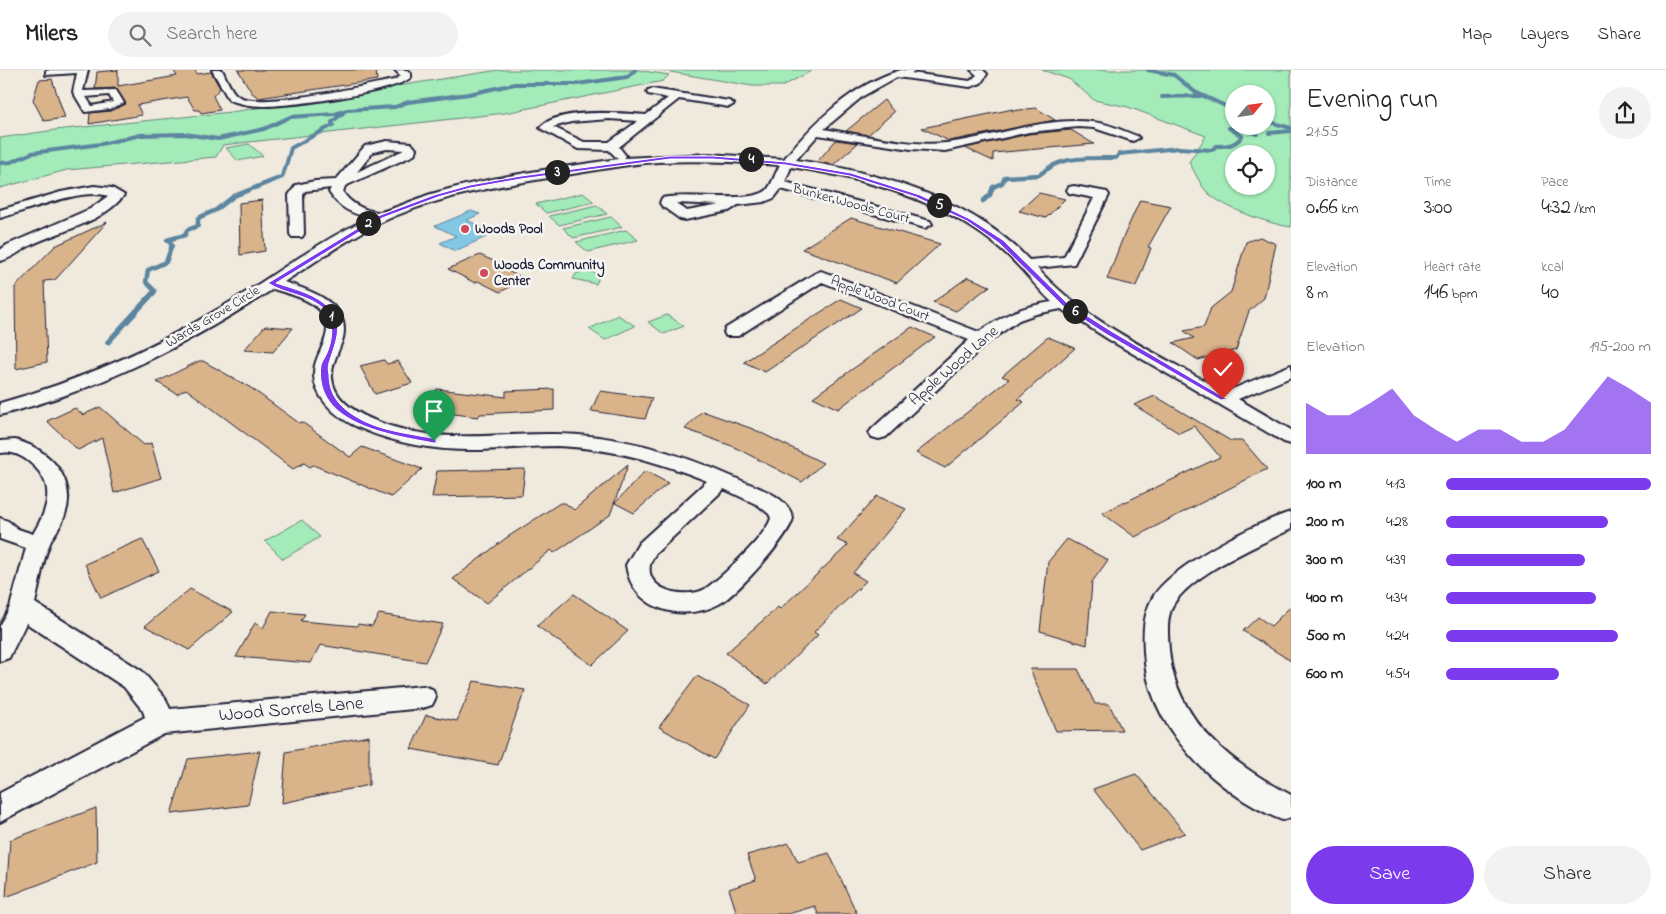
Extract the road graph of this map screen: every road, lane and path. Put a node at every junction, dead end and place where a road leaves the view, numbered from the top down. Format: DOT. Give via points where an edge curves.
graph roads {
  1 [pos="81,70"];
  2 [pos="217,70"];
  3 [pos="400,70"];
  4 [pos="911,70"];
  5 [pos="976,70"];
  6 [pos="49,73"];
  7 [pos="896,74"];
  8 [pos="652,92"];
  9 [pos="80,95"];
  10 [pos="677,96"];
  11 [pos="729,104"];
  12 [pos="646,118"];
  13 [pos="816,131"];
  14 [pos="1133,138"];
  15 [pos="612,146"];
  16 [pos="626,162"];
  17 [pos="786,163"];
  18 [pos="340,184"];
  19 [pos="778,184"];
  20 [pos="1074,190"];
  21 [pos="734,202"];
  22 [pos="0,214"];
  23 [pos="380,217"];
  24 [pos="925,224"];
  25 [pos="297,234"];
  26 [pos="0,257"];
  27 [pos="1025,265"];
  28 [pos="271,283"];
  29 [pos="1065,304"];
  30 [pos="732,332"];
  31 [pos="981,339"];
  32 [pos="1291,370"];
  33 [pos="1223,399"];
  34 [pos="0,409"];
  35 [pos="879,433"];
  36 [pos="1291,438"];
  37 [pos="0,447"];
  38 [pos="722,480"];
  39 [pos="1291,520"];
  40 [pos="0,526"];
  41 [pos="38,544"];
  42 [pos="22,607"];
  43 [pos="0,651"];
  44 [pos="423,697"];
  45 [pos="160,722"];
  46 [pos="1282,806"];
  47 [pos="0,808"];
  1 -- 6 [label="street"];
  1 -- 9 [label="street"];
  2 -- 3 [label="street" via="233,98 247,104 301,100 397,82 406,77"];
  4 -- 7 [label="street"];
  5 -- 7 [label="street" via="982,74 981,78 970,84"];
  7 -- 13 [label="street" via="884,78 834,112"];
  8 -- 10 [label="street"];
  10 -- 11 [label="street"];
  10 -- 12 [label="street"];
  12 -- 15 [label="street"];
  12 -- 15 [label="street" via="574,118 555,122 546,128 582,146"];
  13 -- 14 [label="street" via="945,147 1029,129 1078,124 1095,125"];
  13 -- 17 [label="street"];
  15 -- 16 [label="street"];
  16 -- 17 [label="street, Wards Grove Circle" via="713,157"];
  16 -- 23 [label="street, Wards Grove Circle" via="470,187"];
  17 -- 19 [label="street"];
  17 -- 27 [label="street, Wards Grove Circle" via="851,175 918,196 985,230"];
  18 -- 18 [label="street" via="410,152 410,148 387,145 369,148"];
  18 -- 23 [label="street" via="336,192 340,202"];
  18 -- 25 [label="street" via="315,185 298,191"];
  19 -- 21 [label="street" via="769,195"];
  19 -- 24 [label="street, Bunker Woods Court"];
  20 -- 27 [label="street" via="1102,195 1070,261"];
  22 -- 26 [label="street" via="85,190 112,191 117,195 113,201"];
  23 -- 28 [label="street, Wards Grove Circle"];
  27 -- 29 [label="street, Wards Grove Circle"];
  28 -- 34 [label="street, Wards Grove Circle" via="184,336 136,360 56,393"];
  28 -- 38 [label="street" via="310,297 328,310 335,331 325,364 326,388 340,409 363,423 392,434 456,443 552,440 606,444 667,457"];
  29 -- 31 [label="street, Apple Wood Lane" via="1013,317"];
  29 -- 33 [label="street, Wards Grove Circle" via="1108,333"];
  30 -- 31 [label="street, Apple Wood Court" via="821,276"];
  31 -- 35 [label="street, Apple Wood Lane"];
  32 -- 33 [label="street"];
  33 -- 36 [label="street, Wards Grove Circle"];
  37 -- 41 [label="street" via="15,446 34,456 47,466 58,490 53,519"];
  38 -- 38 [label="street" via="766,500 778,509 782,524 717,594 698,602 678,604 658,597 642,583 638,565 647,549"];
  39 -- 46 [label="street" via="1191,572 1165,598 1155,630 1158,670 1186,729 1242,784"];
  40 -- 41 [label="street" via="10,535"];
  41 -- 42 [label="street"];
  42 -- 43 [label="street"];
  42 -- 45 [label="street" via="133,679 154,706"];
  44 -- 45 [label="street, Wood Sorrels Lane"];
  45 -- 47 [label="street, Wood Sorrels Lane"];
}
